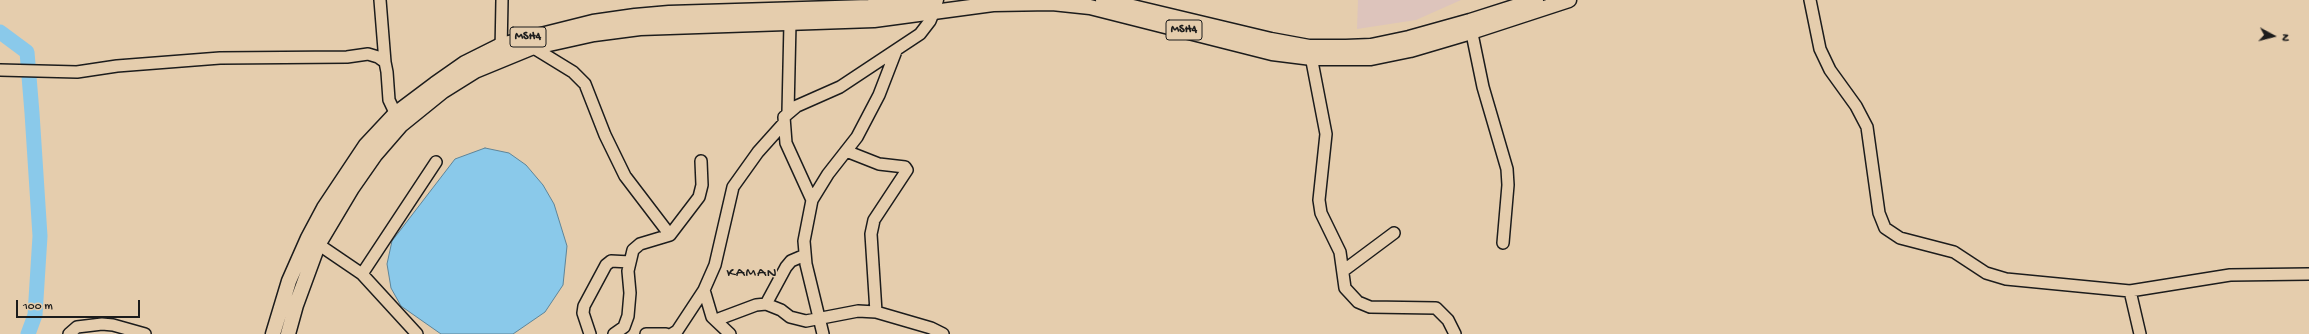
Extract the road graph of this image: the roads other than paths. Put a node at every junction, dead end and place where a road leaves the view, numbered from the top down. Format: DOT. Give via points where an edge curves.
graph roads {
  1 [pos="380,0"];
  2 [pos="502,0"];
  3 [pos="1103,0"];
  4 [pos="1536,0"];
  5 [pos="1569,0"];
  6 [pos="1810,0"];
  7 [pos="994,2"];
  8 [pos="865,4"];
  9 [pos="936,4"];
  10 [pos="801,14"];
  11 [pos="1470,27"];
  12 [pos="528,42"];
  13 [pos="501,45"];
  14 [pos="896,51"];
  15 [pos="1311,52"];
  16 [pos="501,59"];
  17 [pos="385,62"];
  18 [pos="5,71"];
  19 [pos="786,118"];
  20 [pos="398,120"];
  21 [pos="846,151"];
  22 [pos="701,161"];
  23 [pos="436,162"];
  24 [pos="812,200"];
  25 [pos="1394,233"];
  26 [pos="670,235"];
  27 [pos="313,241"];
  28 [pos="1503,243"];
  29 [pos="805,255"];
  30 [pos="630,262"];
  31 [pos="1343,271"];
  32 [pos="362,274"];
  33 [pos="2309,274"];
  34 [pos="704,290"];
  35 [pos="2130,292"];
  36 [pos="766,304"];
  37 [pos="876,312"];
  38 [pos="819,319"];
  39 [pos="716,320"];
  40 [pos="69,334"];
  41 [pos="145,334"];
  42 [pos="273,334"];
  43 [pos="288,334"];
  44 [pos="417,334"];
  45 [pos="590,334"];
  46 [pos="614,334"];
  47 [pos="646,334"];
  48 [pos="666,334"];
  49 [pos="672,334"];
  50 [pos="730,334"];
  51 [pos="823,334"];
  52 [pos="943,334"];
  53 [pos="1456,334"];
  54 [pos="2140,334"];
  1 -- 17 [label="street"];
  2 -- 13 [label="street"];
  3 -- 15 [label="main road, MSH4"];
  4 -- 11 [label="main road, MSH4"];
  5 -- 11 [label="main road, MSH4"];
  6 -- 35 [label="street" via="1820,49 1830,70 1856,106 1867,127 1879,213 1885,228 1900,238 1954,252 1986,273 2006,279"];
  7 -- 9 [label="main road, MSH4"];
  7 -- 15 [label="main road, MSH4" via="1052,3 1090,7 1272,52"];
  8 -- 9 [label="main road, MSH4"];
  8 -- 10 [label="main road, MSH4"];
  9 -- 10 [label="main road, MSH4" via="874,20"];
  9 -- 14 [label="street" via="930,22 920,34"];
  10 -- 12 [label="main road, MSH4" via="640,28"];
  10 -- 12 [label="main road, MSH4" via="669,13 593,22"];
  10 -- 19 [label="street"];
  11 -- 15 [label="main road, MSH4" via="1371,46"];
  11 -- 28 [label="street" via="1483,87 1507,169"];
  12 -- 13 [label="main road, MSH4"];
  12 -- 16 [label="main road, MSH4"];
  12 -- 26 [label="street" via="573,72 585,84 625,176"];
  13 -- 16 [label="street"];
  13 -- 20 [label="main road, MSH4" via="465,63"];
  14 -- 19 [label="street"];
  14 -- 21 [label="street" via="879,95 857,137"];
  15 -- 31 [label="street" via="1326,134 1321,213 1340,252"];
  16 -- 20 [label="main road, MSH4" via="475,71"];
  17 -- 18 [label="street" via="368,54 347,57 220,58 66,72"];
  17 -- 20 [label="street" via="389,100"];
  19 -- 24 [label="street" via="786,143"];
  19 -- 34 [label="street" via="742,171 733,187 715,265"];
  20 -- 27 [label="main road, MSH4" via="366,145 324,208"];
  21 -- 24 [label="street"];
  21 -- 37 [label="street" via="879,164 905,167 907,170 874,220 871,234"];
  22 -- 26 [label="street" via="702,185 699,197"];
  23 -- 32 [label="street"];
  24 -- 29 [label="street" via="804,241"];
  25 -- 31 [label="street"];
  26 -- 30 [label="street" via="640,244 633,250"];
  27 -- 32 [label="street"];
  27 -- 42 [label="main road, MSH4" via="289,281"];
  27 -- 43 [label="main road, MSH4"];
  29 -- 36 [label="street" via="786,267"];
  29 -- 38 [label="street"];
  30 -- 45 [label="street" via="611,261 584,306 583,313"];
  30 -- 46 [label="street" via="628,316 624,327"];
  31 -- 53 [label="street" via="1345,288 1358,302 1370,307 1436,308 1448,320"];
  32 -- 44 [label="street"];
  33 -- 35 [label="street" via="2230,275"];
  34 -- 39 [label="street" via="712,317"];
  34 -- 49 [label="street" via="677,331"];
  35 -- 54 [label="street"];
  36 -- 38 [label="street" via="796,319"];
  36 -- 39 [label="street" via="756,305"];
  37 -- 38 [label="street" via="858,311"];
  37 -- 52 [label="street"];
  38 -- 51 [label="street"];
  39 -- 50 [label="street"];
  40 -- 41 [label="street" via="77,326 102,324"];
  47 -- 48 [label="street"];
}
